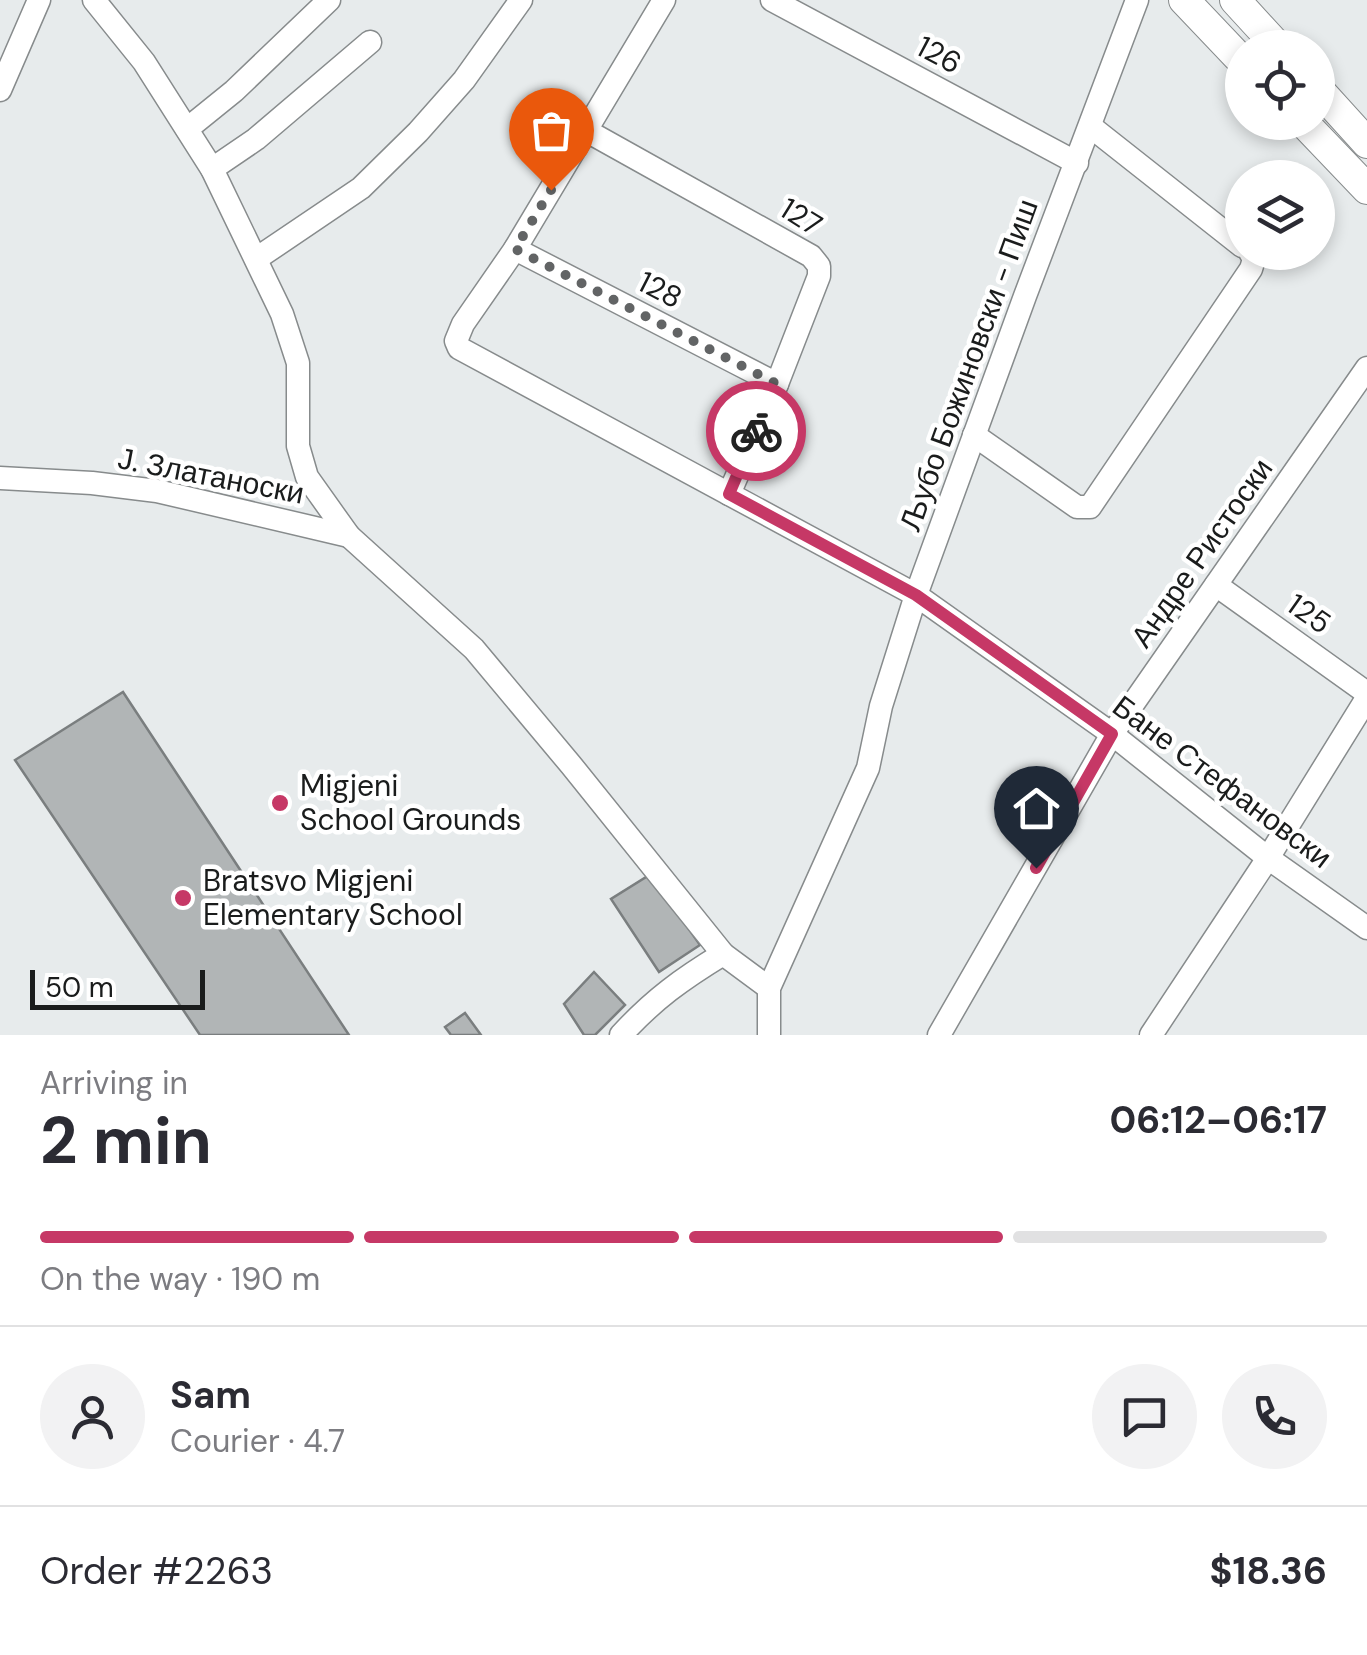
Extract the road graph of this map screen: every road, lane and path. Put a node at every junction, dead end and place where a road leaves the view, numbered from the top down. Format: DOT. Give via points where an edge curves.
graph roads {
  1 [pos="39,0"];
  2 [pos="94,0"];
  3 [pos="328,0"];
  4 [pos="521,0"];
  5 [pos="664,0"];
  6 [pos="772,0"];
  7 [pos="1138,0"];
  8 [pos="1184,0"];
  9 [pos="1234,0"];
  10 [pos="1262,30"];
  11 [pos="370,42"];
  12 [pos="1225,42"];
  13 [pos="2,78"];
  14 [pos="1335,108"];
  15 [pos="1090,126"];
  16 [pos="188,130"];
  17 [pos="587,131"];
  18 [pos="1320,140"];
  19 [pos="1367,143"];
  20 [pos="1077,163"];
  21 [pos="212,170"];
  22 [pos="1367,188"];
  23 [pos="1225,233"];
  24 [pos="515,249"];
  25 [pos="256,259"];
  26 [pos="1250,270"];
  27 [pos="1367,368"];
  28 [pos="777,384"];
  29 [pos="974,435"];
  30 [pos="0,478"];
  31 [pos="729,494"];
  32 [pos="350,536"];
  33 [pos="1216,585"];
  34 [pos="916,595"];
  35 [pos="1367,695"];
  36 [pos="1112,734"];
  37 [pos="1268,858"];
  38 [pos="1367,928"];
  39 [pos="723,954"];
  40 [pos="769,988"];
  41 [pos="621,1035"];
  42 [pos="769,1035"];
  43 [pos="940,1035"];
  44 [pos="1152,1035"];
  1 -- 13 [label="street"];
  2 -- 16 [label="street"];
  3 -- 16 [label="street"];
  4 -- 25 [label="street" via="464,80 404,146 361,188"];
  5 -- 17 [label="street, Бане Стефановски"];
  6 -- 20 [label="street, 126"];
  7 -- 15 [label="street, Љубо Божиновски - Пиш"];
  8 -- 12 [label="main road"];
  9 -- 10 [label="main road"];
  11 -- 21 [label="street"];
  14 -- 19 [label="main road"];
  15 -- 20 [label="street, Љубо Божиновски - Пиш"];
  15 -- 23 [label="street"];
  16 -- 21 [label="street"];
  17 -- 24 [label="street, Бане Стефановски"];
  17 -- 28 [label="street, 127" via="819,266"];
  18 -- 22 [label="main road"];
  20 -- 29 [label="street, Љубо Божиновски - Пиш"];
  21 -- 25 [label="street"];
  24 -- 28 [label="street, 128"];
  24 -- 31 [label="street, Бане Стефановски" via="463,324 459,348"];
  25 -- 32 [label="street" via="298,363 298,446 307,477"];
  26 -- 29 [label="street" via="1090,507 1077,507"];
  27 -- 33 [label="street, Андре Ристоски"];
  28 -- 31 [label="street, 127"];
  29 -- 34 [label="street, Љубо Божиновски - Пиш"];
  30 -- 32 [label="street, Ј. Златаноски" via="158,490"];
  31 -- 34 [label="street, Бане Стефановски"];
  32 -- 39 [label="street" via="474,649"];
  33 -- 35 [label="street, 125"];
  33 -- 36 [label="street, Андре Ристоски"];
  34 -- 36 [label="street, Бане Стефановски"];
  34 -- 40 [label="street, Љубо Божиновски - Пиш" via="868,768"];
  35 -- 37 [label="street"];
  36 -- 37 [label="street, Бане Стефановски"];
  36 -- 43 [label="street, Андре Ристоски"];
  37 -- 38 [label="street, Бане Стефановски"];
  37 -- 44 [label="street"];
  39 -- 40 [label="street"];
  39 -- 41 [label="street" via="681,980"];
  40 -- 42 [label="street, Љубо Божиновски - Пиш"];
}
